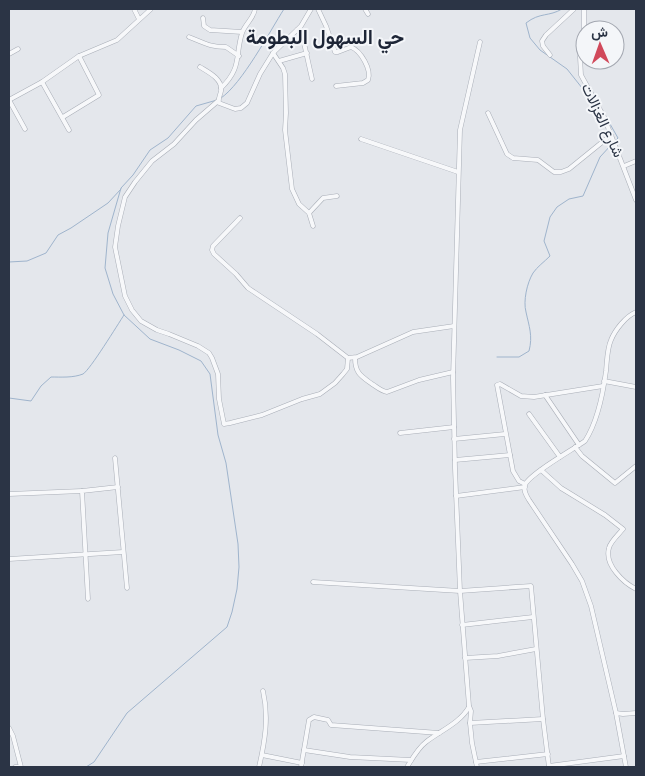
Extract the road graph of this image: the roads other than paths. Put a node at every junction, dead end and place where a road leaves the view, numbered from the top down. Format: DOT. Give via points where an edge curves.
graph roads {
  1 [pos="134,9"];
  2 [pos="151,9"];
  3 [pos="255,9"];
  4 [pos="311,9"];
  5 [pos="318,9"];
  6 [pos="365,9"];
  7 [pos="574,9"];
  8 [pos="584,9"];
  9 [pos="368,14"];
  10 [pos="204,18"];
  11 [pos="140,19"];
  12 [pos="297,30"];
  13 [pos="242,32"];
  14 [pos="189,37"];
  15 [pos="480,42"];
  16 [pos="18,49"];
  17 [pos="307,52"];
  18 [pos="273,53"];
  19 [pos="9,54"];
  20 [pos="550,55"];
  21 [pos="79,56"];
  22 [pos="239,56"];
  23 [pos="279,61"];
  24 [pos="200,68"];
  25 [pos="312,79"];
  26 [pos="42,82"];
  27 [pos="336,86"];
  28 [pos="221,88"];
  29 [pos="9,100"];
  30 [pos="219,102"];
  31 [pos="488,114"];
  32 [pos="63,117"];
  33 [pos="24,129"];
  34 [pos="69,130"];
  35 [pos="610,135"];
  36 [pos="362,139"];
  37 [pos="636,161"];
  38 [pos="624,166"];
  39 [pos="458,172"];
  40 [pos="337,196"];
  41 [pos="636,200"];
  42 [pos="309,213"];
  43 [pos="240,218"];
  44 [pos="313,226"];
  45 [pos="636,312"];
  46 [pos="454,326"];
  47 [pos="348,358"];
  48 [pos="355,358"];
  49 [pos="453,372"];
  50 [pos="604,384"];
  51 [pos="636,387"];
  52 [pos="544,395"];
  53 [pos="530,414"];
  54 [pos="454,427"];
  55 [pos="400,433"];
  56 [pos="505,434"];
  57 [pos="454,439"];
  58 [pos="577,446"];
  59 [pos="510,455"];
  60 [pos="560,457"];
  61 [pos="115,458"];
  62 [pos="455,460"];
  63 [pos="636,466"];
  64 [pos="541,470"];
  65 [pos="525,486"];
  66 [pos="118,487"];
  67 [pos="82,491"];
  68 [pos="9,494"];
  69 [pos="456,496"];
  70 [pos="123,552"];
  71 [pos="86,554"];
  72 [pos="9,559"];
  73 [pos="313,582"];
  74 [pos="127,588"];
  75 [pos="636,589"];
  76 [pos="460,591"];
  77 [pos="88,599"];
  78 [pos="533,616"];
  79 [pos="462,625"];
  80 [pos="536,649"];
  81 [pos="465,658"];
  82 [pos="264,691"];
  83 [pos="469,706"];
  84 [pos="616,713"];
  85 [pos="636,713"];
  86 [pos="543,719"];
  87 [pos="470,723"];
  88 [pos="9,728"];
  89 [pos="439,733"];
  90 [pos="304,750"];
  91 [pos="548,754"];
  92 [pos="262,755"];
  93 [pos="624,756"];
  94 [pos="411,760"];
  95 [pos="476,762"];
  96 [pos="301,765"];
  97 [pos="15,767"];
  98 [pos="259,767"];
  99 [pos="407,767"];
  100 [pos="477,767"];
  101 [pos="549,767"];
  102 [pos="626,767"];
  1 -- 11 [label="street"];
  2 -- 11 [label="street"];
  3 -- 13 [label="street"];
  4 -- 12 [label="street"];
  5 -- 27 [label="street" via="335,52 351,46 357,50 370,74 363,83"];
  6 -- 9 [label="street"];
  7 -- 20 [label="street" via="542,41"];
  8 -- 35 [label="street, شارع الغزالات" via="580,57 582,75"];
  10 -- 13 [label="street" via="204,26 210,30"];
  11 -- 21 [label="street" via="117,40"];
  12 -- 17 [label="street" via="302,34"];
  12 -- 18 [label="street"];
  13 -- 22 [label="street"];
  14 -- 22 [label="street" via="217,48 226,46"];
  15 -- 39 [label="street" via="460,130"];
  16 -- 19 [label="street"];
  17 -- 23 [label="street"];
  17 -- 25 [label="street"];
  18 -- 23 [label="street"];
  18 -- 30 [label="street" via="242,108 227,107"];
  21 -- 26 [label="street"];
  21 -- 32 [label="street" via="99,95"];
  22 -- 28 [label="street" via="236,68"];
  23 -- 42 [label="street" via="284,74 292,189 298,204"];
  24 -- 28 [label="street" via="214,76"];
  26 -- 29 [label="street"];
  26 -- 32 [label="street"];
  28 -- 30 [label="street"];
  29 -- 33 [label="street"];
  30 -- 47 [label="street" via="152,161 125,197 115,247 124,296 148,326 209,353 218,374 224,424 262,415 320,394 347,369"];
  31 -- 35 [label="street" via="507,154 513,158 538,160 554,172 569,169"];
  32 -- 34 [label="street"];
  35 -- 38 [label="street, شارع الغزالات"];
  36 -- 39 [label="street"];
  37 -- 38 [label="street"];
  38 -- 41 [label="street, شارع الغزالات"];
  39 -- 46 [label="street"];
  40 -- 42 [label="street" via="323,198"];
  42 -- 44 [label="street"];
  43 -- 47 [label="street" via="213,246 214,254 248,288"];
  45 -- 50 [label="street" via="611,338"];
  46 -- 48 [label="street" via="413,332"];
  46 -- 49 [label="street"];
  47 -- 48 [label="street"];
  48 -- 49 [label="street" via="357,372 362,378 387,392"];
  49 -- 54 [label="street"];
  50 -- 51 [label="street"];
  50 -- 52 [label="street"];
  50 -- 58 [label="street" via="591,429 585,441"];
  52 -- 56 [label="street" via="521,396 497,385"];
  52 -- 58 [label="street"];
  53 -- 60 [label="street"];
  54 -- 55 [label="street"];
  54 -- 57 [label="street"];
  56 -- 57 [label="street"];
  56 -- 59 [label="street"];
  57 -- 62 [label="street"];
  58 -- 60 [label="street"];
  58 -- 63 [label="street" via="582,456 615,483"];
  59 -- 62 [label="street"];
  59 -- 65 [label="street" via="515,477"];
  60 -- 64 [label="street"];
  61 -- 66 [label="street"];
  62 -- 69 [label="street"];
  64 -- 65 [label="street"];
  64 -- 75 [label="street" via="561,488 622,528 609,548 609,558 619,576"];
  65 -- 69 [label="street"];
  65 -- 84 [label="street" via="529,500 582,581"];
  66 -- 67 [label="street"];
  66 -- 70 [label="street"];
  67 -- 68 [label="street"];
  67 -- 71 [label="street"];
  69 -- 76 [label="street"];
  70 -- 71 [label="street"];
  70 -- 74 [label="street"];
  71 -- 72 [label="street"];
  71 -- 77 [label="street"];
  73 -- 76 [label="street"];
  76 -- 78 [label="street" via="531,586"];
  76 -- 79 [label="street"];
  78 -- 79 [label="street"];
  78 -- 80 [label="street"];
  79 -- 81 [label="street"];
  80 -- 81 [label="street"];
  80 -- 86 [label="street"];
  81 -- 83 [label="street"];
  82 -- 92 [label="street" via="267,722"];
  83 -- 87 [label="street"];
  83 -- 89 [label="street" via="464,714"];
  84 -- 85 [label="street"];
  84 -- 93 [label="street"];
  86 -- 87 [label="street"];
  86 -- 91 [label="street"];
  87 -- 95 [label="street"];
  88 -- 97 [label="street" via="21,767"];
  89 -- 90 [label="street" via="331,726 328,720 314,717 309,720"];
  89 -- 94 [label="street"];
  90 -- 94 [label="street" via="350,757"];
  90 -- 96 [label="street"];
  91 -- 95 [label="street"];
  91 -- 101 [label="street"];
  92 -- 96 [label="street"];
  92 -- 98 [label="street"];
  93 -- 101 [label="street"];
  93 -- 102 [label="street"];
  94 -- 99 [label="street"];
  95 -- 100 [label="street"];
}
